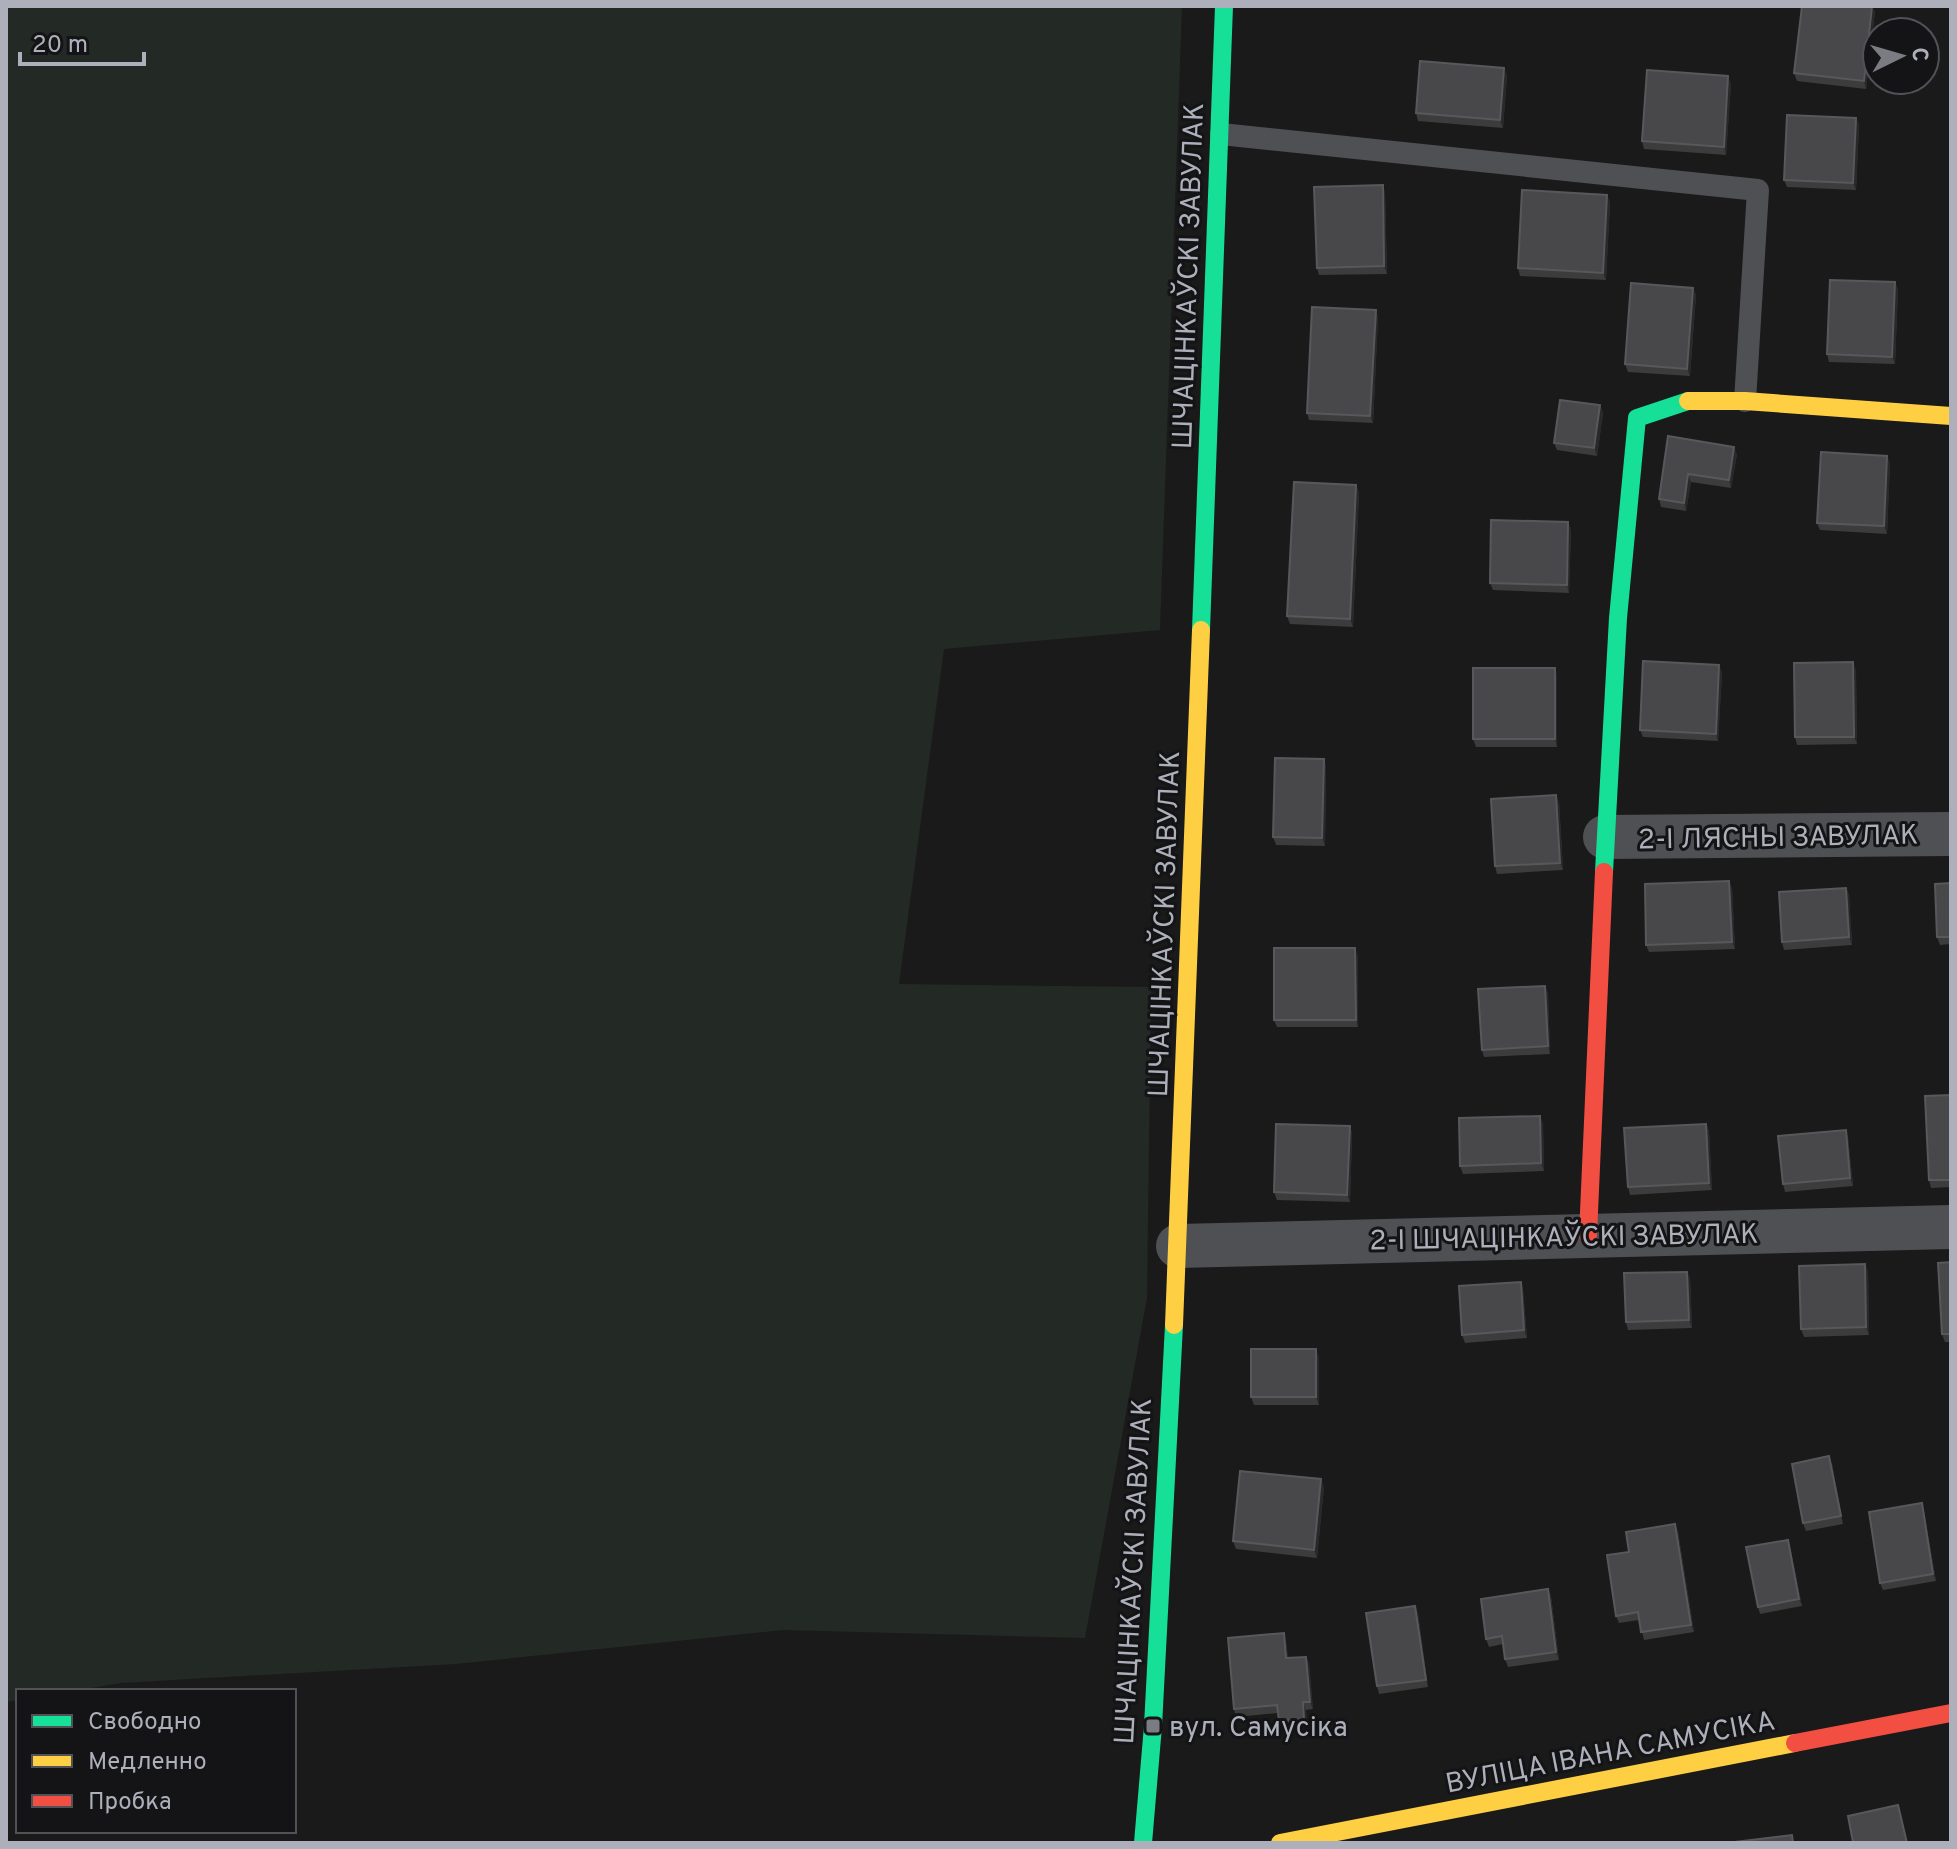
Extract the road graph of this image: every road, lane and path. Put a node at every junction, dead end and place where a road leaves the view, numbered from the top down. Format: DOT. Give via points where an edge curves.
graph roads {
  1 [pos="1224,6"];
  2 [pos="1221,134"];
  3 [pos="1745,401"];
  4 [pos="1951,416"];
  5 [pos="1951,834"];
  6 [pos="1605,837"];
  7 [pos="1951,1227"];
  8 [pos="1588,1235"];
  9 [pos="1178,1246"];
  10 [pos="1951,1713"];
  11 [pos="1143,1843"];
  12 [pos="1280,1843"];
  1 -- 2 [label="street, ШЧАЦІНКАЎСКІ ЗАВУЛАК"];
  2 -- 3 [label="lane" via="1758,190"];
  2 -- 9 [label="street, ШЧАЦІНКАЎСКІ ЗАВУЛАК"];
  3 -- 4 [label="street"];
  3 -- 6 [label="street" via="1688,401 1637,418"];
  5 -- 6 [label="street, 2-І ЛЯСНЫ ЗАВУЛАК"];
  6 -- 8 [label="street"];
  7 -- 8 [label="street, 2-І ШЧАЦІНКАЎСКІ ЗАВУЛАК"];
  8 -- 9 [label="street, 2-І ШЧАЦІНКАЎСКІ ЗАВУЛАК"];
  9 -- 11 [label="street, ШЧАЦІНКАЎСКІ ЗАВУЛАК"];
  10 -- 12 [label="street, ВУЛІЦА ІВАНА САМУСІКА"];
}
